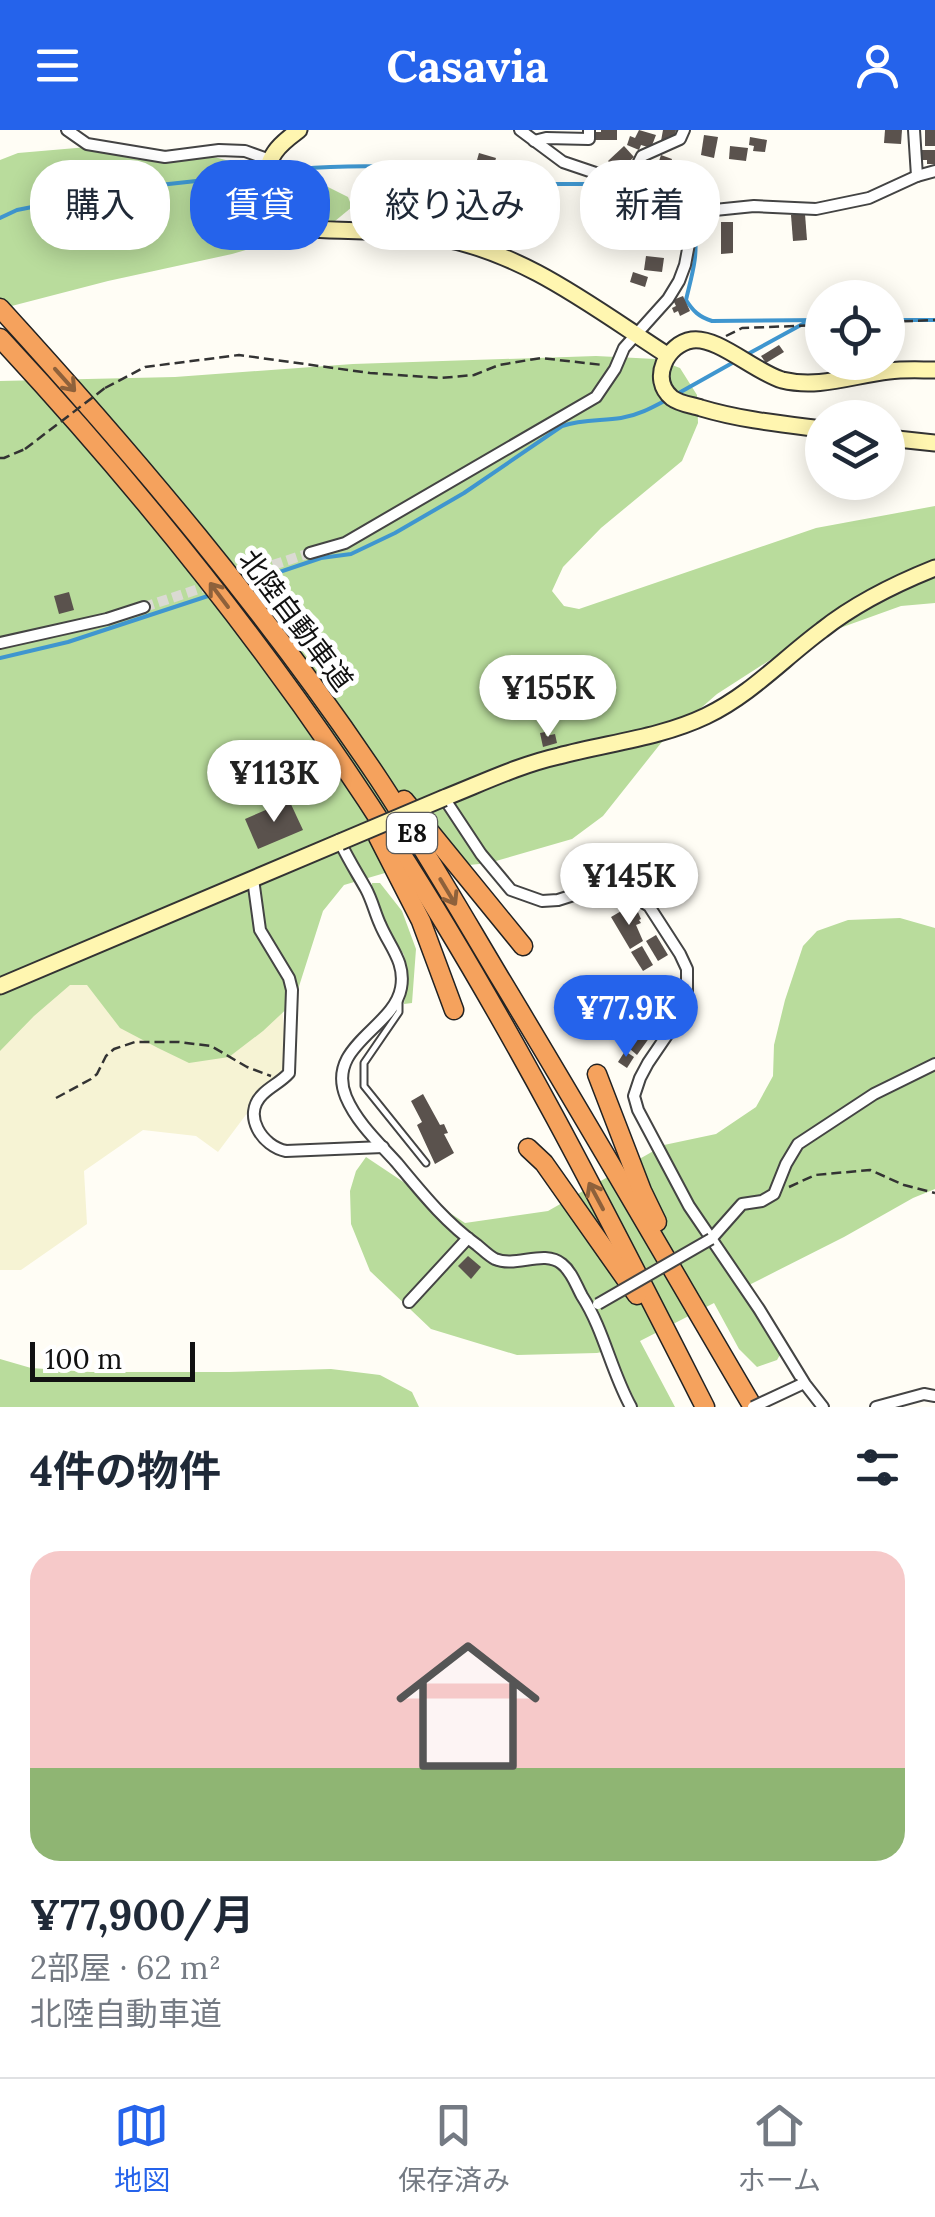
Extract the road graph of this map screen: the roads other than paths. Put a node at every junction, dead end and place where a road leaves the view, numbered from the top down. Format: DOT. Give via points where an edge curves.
graph roads {
  1 [pos="67,130"];
  2 [pos="299,130"];
  3 [pos="520,130"];
  4 [pos="589,130"];
  5 [pos="684,130"];
  6 [pos="914,130"];
  7 [pos="534,141"];
  8 [pos="270,160"];
  9 [pos="640,160"];
  10 [pos="580,168"];
  11 [pos="935,171"];
  12 [pos="916,176"];
  13 [pos="720,209"];
  14 [pos="330,230"];
  15 [pos="688,250"];
  16 [pos="0,308"];
  17 [pos="636,335"];
  18 [pos="0,338"];
  19 [pos="668,356"];
  20 [pos="935,370"];
  21 [pos="805,427"];
  22 [pos="905,440"];
  23 [pos="935,443"];
  24 [pos="310,552"];
  25 [pos="935,568"];
  26 [pos="144,607"];
  27 [pos="252,639"];
  28 [pos="0,643"];
  29 [pos="322,698"];
  30 [pos="444,798"];
  31 [pos="340,842"];
  32 [pos="252,879"];
  33 [pos="523,946"];
  34 [pos="0,986"];
  35 [pos="399,994"];
  36 [pos="454,1010"];
  37 [pos="935,1064"];
  38 [pos="597,1074"];
  39 [pos="383,1148"];
  40 [pos="528,1148"];
  41 [pos="426,1162"];
  42 [pos="468,1238"];
  43 [pos="711,1239"];
  44 [pos="409,1302"];
  45 [pos="594,1305"];
  46 [pos="802,1384"];
  47 [pos="935,1396"];
  48 [pos="627,1404"];
  49 [pos="704,1407"];
  50 [pos="754,1407"];
  51 [pos="824,1407"];
  52 [pos="876,1407"];
  1 -- 8 [label="street" via="87,144 165,157 219,150"];
  2 -- 8 [label="street"];
  3 -- 7 [label="street"];
  4 -- 7 [label="street" via="589,138"];
  5 -- 9 [label="street" via="680,140"];
  6 -- 12 [label="street"];
  7 -- 10 [label="street"];
  11 -- 12 [label="street"];
  12 -- 13 [label="street" via="869,198 816,210"];
  14 -- 17 [label="street" via="406,233 473,246 531,268"];
  15 -- 17 [label="street" via="668,299"];
  16 -- 29 [label="highway, 北陸自動車道 / E8, one-way" via="169,500"];
  17 -- 19 [label="street"];
  17 -- 24 [label="street" via="596,397 345,543"];
  27 -- 18 [label="highway, 北陸自動車道 / E8, one-way" via="151,510"];
  19 -- 20 [label="street" via="694,339 714,343 764,373 817,384 889,370"];
  19 -- 21 [label="street" via="662,381 672,398 734,417"];
  22 -- 23 [label="street"];
  25 -- 30 [label="street" via="864,602 705,717 527,765"];
  26 -- 28 [label="street"];
  27 -- 36 [label="highway" via="401,879"];
  49 -- 27 [label="highway, 北陸自動車道 / E8, one-way" via="479,982 395,843"];
  29 -- 33 [label="highway"];
  29 -- 50 [label="highway, 北陸自動車道 / E8, one-way" via="427,856"];
  30 -- 31 [label="street, bridge"];
  30 -- 43 [label="street" via="512,890 542,901 616,886 649,906 680,954 688,970 687,998 634,1096"];
  31 -- 32 [label="street"];
  31 -- 35 [label="street" via="398,955"];
  32 -- 34 [label="street"];
  32 -- 39 [label="street" via="260,930 292,990 288,1073 256,1105 260,1135 286,1152"];
  35 -- 39 [label="street" via="357,1042 342,1078 358,1120"];
  35 -- 41 [label="lane" via="400,1012 364,1063 364,1086"];
  37 -- 43 [label="street" via="798,1144 774,1194 742,1204"];
  38 -- 50 [label="highway" via="642,1191"];
  39 -- 42 [label="street"];
  40 -- 49 [label="highway" via="618,1266"];
  42 -- 44 [label="street"];
  42 -- 45 [label="street" via="496,1259 553,1258"];
  43 -- 45 [label="street, bridge"];
  43 -- 46 [label="street"];
  45 -- 48 [label="street"];
  46 -- 50 [label="street, bridge"];
  46 -- 51 [label="street"];
  47 -- 52 [label="street"];
}
